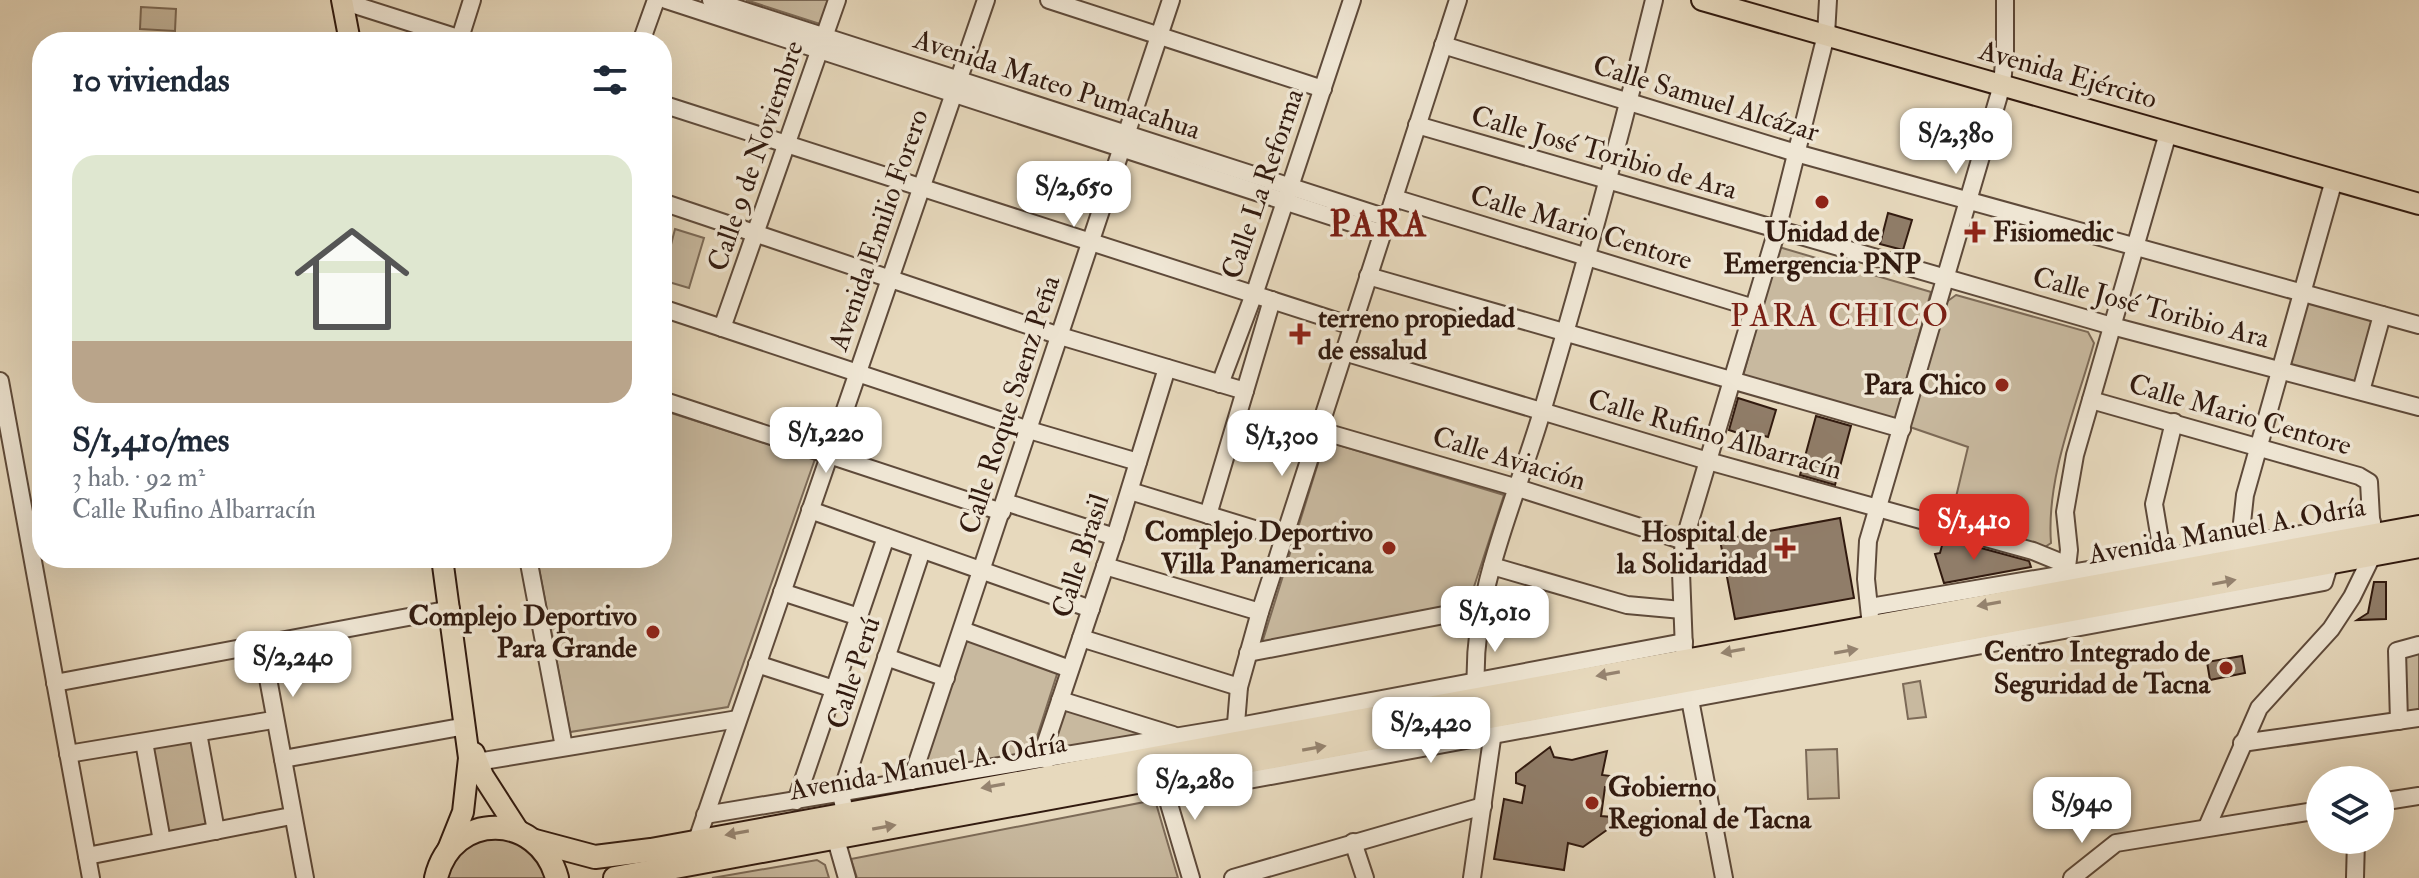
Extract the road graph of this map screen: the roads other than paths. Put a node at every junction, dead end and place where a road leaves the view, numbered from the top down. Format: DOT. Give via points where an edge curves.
graph roads {
  1 [pos="342,0"];
  2 [pos="472,0"];
  3 [pos="656,0"];
  4 [pos="666,0"];
  5 [pos="711,0"];
  6 [pos="837,0"];
  7 [pos="986,0"];
  8 [pos="1049,0"];
  9 [pos="1171,0"];
  10 [pos="1352,0"];
  11 [pos="1458,0"];
  12 [pos="1654,0"];
  13 [pos="1702,0"];
  14 [pos="1828,0"];
  15 [pos="2005,0"];
  16 [pos="348,32"];
  17 [pos="440,32"];
  18 [pos="466,32"];
  19 [pos="645,32"];
  20 [pos="1826,35"];
  21 [pos="1159,36"];
  22 [pos="822,44"];
  23 [pos="1443,45"];
  24 [pos="2002,85"];
  25 [pos="956,87"];
  26 [pos="1323,89"];
  27 [pos="1629,104"];
  28 [pos="672,107"];
  29 [pos="1417,125"];
  30 [pos="2168,133"];
  31 [pos="1124,141"];
  32 [pos="789,145"];
  33 [pos="1796,153"];
  34 [pos="1607,180"];
  35 [pos="2334,180"];
  36 [pos="922,187"];
  37 [pos="1288,194"];
  38 [pos="1394,198"];
  39 [pos="1969,202"];
  40 [pos="2419,204"];
  41 [pos="672,205"];
  42 [pos="1385,226"];
  43 [pos="1777,230"];
  44 [pos="757,234"];
  45 [pos="1091,242"];
  46 [pos="2135,248"];
  47 [pos="1585,256"];
  48 [pos="1368,276"];
  49 [pos="1945,278"];
  50 [pos="890,279"];
  51 [pos="1254,295"];
  52 [pos="2302,295"];
  53 [pos="1272,300"];
  54 [pos="1754,308"];
  55 [pos="672,311"];
  56 [pos="2382,315"];
  57 [pos="2419,325"];
  58 [pos="1352,326"];
  59 [pos="2112,326"];
  60 [pos="722,328"];
  61 [pos="1563,333"];
  62 [pos="1060,336"];
  63 [pos="1344,352"];
  64 [pos="1167,368"];
  65 [pos="2280,369"];
  66 [pos="858,373"];
  67 [pos="1731,380"];
  68 [pos="0,381"];
  69 [pos="1220,384"];
  70 [pos="1245,391"];
  71 [pos="2361,391"];
  72 [pos="2091,400"];
  73 [pos="672,403"];
  74 [pos="2419,407"];
  75 [pos="1541,413"];
  76 [pos="2174,422"];
  77 [pos="1902,429"];
  78 [pos="1029,430"];
  79 [pos="1318,430"];
  80 [pos="2260,445"];
  81 [pos="829,455"];
  82 [pos="1708,461"];
  83 [pos="1138,462"];
  84 [pos="1518,488"];
  85 [pos="1130,491"];
  86 [pos="1004,507"];
  87 [pos="1877,507"];
  88 [pos="810,510"];
  89 [pos="1208,515"];
  90 [pos="2419,527"];
  91 [pos="886,537"];
  92 [pos="1115,537"];
  93 [pos="2372,537"];
  94 [pos="1284,538"];
  95 [pos="1684,541"];
  96 [pos="2419,546"];
  97 [pos="922,550"];
  98 [pos="2247,550"];
  99 [pos="32,557"];
  100 [pos="1105,566"];
  101 [pos="1492,566"];
  102 [pos="34,568"];
  103 [pos="444,568"];
  104 [pos="530,568"];
  105 [pos="982,571"];
  106 [pos="2168,582"];
  107 [pos="782,592"];
  108 [pos="2066,601"];
  109 [pos="1480,608"];
  110 [pos="451,609"];
  111 [pos="1091,609"];
  112 [pos="1682,610"];
  113 [pos="1260,612"];
  114 [pos="1870,616"];
  115 [pos="859,617"];
  116 [pos="962,630"];
  117 [pos="1081,638"];
  118 [pos="2419,645"];
  119 [pos="258,647"];
  120 [pos="1248,653"];
  121 [pos="886,657"];
  122 [pos="757,664"];
  123 [pos="1070,669"];
  124 [pos="1686,670"];
  125 [pos="946,678"];
  126 [pos="55,683"];
  127 [pos="1239,687"];
  128 [pos="834,689"];
  129 [pos="1471,699"];
  130 [pos="1060,700"];
  131 [pos="2419,718"];
  132 [pos="738,719"];
  133 [pos="267,721"];
  134 [pos="2399,721"];
  135 [pos="1494,724"];
  136 [pos="466,726"];
  137 [pos="198,733"];
  138 [pos="1175,736"];
  139 [pos="144,742"];
  140 [pos="2242,743"];
  141 [pos="1236,744"];
  142 [pos="564,747"];
  143 [pos="68,754"];
  144 [pos="283,759"];
  145 [pos="1047,760"];
  146 [pos="477,762"];
  147 [pos="911,781"];
  148 [pos="1164,786"];
  149 [pos="2419,796"];
  150 [pos="2394,800"];
  151 [pos="796,801"];
  152 [pos="1483,806"];
  153 [pos="2306,812"];
  154 [pos="705,815"];
  155 [pos="286,817"];
  156 [pos="843,819"];
  157 [pos="2207,827"];
  158 [pos="216,831"];
  159 [pos="527,837"];
  160 [pos="697,840"];
  161 [pos="162,841"];
  162 [pos="1353,842"];
  163 [pos="2356,854"];
  164 [pos="87,856"];
  165 [pos="442,862"];
  166 [pos="91,878"];
  167 [pos="298,878"];
  168 [pos="305,878"];
  169 [pos="417,878"];
  170 [pos="557,878"];
  171 [pos="615,878"];
  172 [pos="847,878"];
  173 [pos="1191,878"];
  174 [pos="1233,878"];
  175 [pos="1365,878"];
  176 [pos="1472,878"];
  177 [pos="1724,878"];
  178 [pos="2072,878"];
  179 [pos="2355,878"];
  1 -- 16 [label="main road"];
  1 -- 17 [label="street"];
  2 -- 18 [label="street"];
  3 -- 19 [label="street"];
  4 -- 22 [label="street, Avenida Mateo Pumacahua"];
  5 -- 22 [label="street, Avenida Mateo Pumacahua"];
  6 -- 22 [label="street, Calle 9 de Noviembre"];
  7 -- 25 [label="street, Avenida Emilio Forero"];
  8 -- 21 [label="street"];
  9 -- 21 [label="street, Calle Roque Saenz Peña"];
  10 -- 26 [label="street, Calle La Reforma"];
  11 -- 23 [label="street"];
  12 -- 27 [label="street"];
  13 -- 20 [label="main road, Avenida Ejército"];
  14 -- 20 [label="street"];
  15 -- 24 [label="street"];
  20 -- 24 [label="main road, Avenida Ejército"];
  20 -- 33 [label="street"];
  21 -- 26 [label="street"];
  21 -- 31 [label="street, Calle Roque Saenz Peña"];
  22 -- 25 [label="street, Avenida Mateo Pumacahua"];
  22 -- 32 [label="street, Calle 9 de Noviembre"];
  23 -- 27 [label="street, Calle Samuel Alcázar"];
  23 -- 29 [label="street"];
  24 -- 30 [label="main road, Avenida Ejército"];
  24 -- 39 [label="street"];
  25 -- 31 [label="street, Avenida Mateo Pumacahua"];
  25 -- 36 [label="street, Avenida Emilio Forero"];
  26 -- 37 [label="street, Calle La Reforma"];
  27 -- 33 [label="street, Calle Samuel Alcázar"];
  27 -- 34 [label="street"];
  28 -- 32 [label="street"];
  29 -- 34 [label="street, Calle José Toribio de Ara"];
  29 -- 38 [label="street"];
  30 -- 35 [label="main road, Avenida Ejército"];
  30 -- 46 [label="street"];
  31 -- 37 [label="street, Avenida Mateo Pumacahua"];
  31 -- 45 [label="street, Calle Roque Saenz Peña"];
  32 -- 36 [label="street"];
  32 -- 44 [label="street, Calle 9 de Noviembre"];
  33 -- 39 [label="street, Calle Samuel Alcázar"];
  33 -- 43 [label="street"];
  34 -- 43 [label="street, Calle José Toribio de Ara"];
  34 -- 47 [label="street"];
  35 -- 40 [label="main road, Avenida Ejército"];
  35 -- 52 [label="street"];
  36 -- 45 [label="street"];
  36 -- 50 [label="street, Avenida Emilio Forero"];
  37 -- 42 [label="street, Avenida Mateo Pumacahua"];
  37 -- 51 [label="street, Calle La Reforma"];
  38 -- 42 [label="street"];
  38 -- 47 [label="street, Calle Mario Centore"];
  39 -- 46 [label="street, Calle Samuel Alcázar"];
  39 -- 49 [label="street"];
  41 -- 44 [label="street"];
  42 -- 48 [label="street"];
  43 -- 49 [label="street, Calle José Toribio Ara"];
  43 -- 54 [label="street"];
  44 -- 50 [label="street"];
  44 -- 60 [label="street, Calle 9 de Noviembre"];
  45 -- 51 [label="street"];
  45 -- 62 [label="street, Calle Roque Saenz Peña"];
  46 -- 52 [label="street, Calle Samuel Alcázar"];
  46 -- 59 [label="street"];
  47 -- 54 [label="street, Calle Mario Centore"];
  47 -- 61 [label="street"];
  48 -- 58 [label="street"];
  48 -- 61 [label="street"];
  49 -- 59 [label="street, Calle José Toribio Ara"];
  49 -- 77 [label="street"];
  50 -- 62 [label="street"];
  50 -- 66 [label="street, Avenida Emilio Forero"];
  51 -- 53 [label="street"];
  51 -- 69 [label="street, Calle La Reforma"];
  52 -- 56 [label="street, Calle Samuel Alcázar"];
  52 -- 65 [label="street"];
  53 -- 58 [label="street"];
  53 -- 70 [label="street"];
  54 -- 67 [label="street"];
  55 -- 60 [label="street"];
  56 -- 57 [label="street, Calle Samuel Alcázar"];
  56 -- 71 [label="street"];
  58 -- 63 [label="street"];
  59 -- 65 [label="street, Calle José Toribio Ara"];
  59 -- 72 [label="street"];
  60 -- 66 [label="street"];
  61 -- 67 [label="street"];
  61 -- 75 [label="street"];
  62 -- 64 [label="street"];
  62 -- 78 [label="street, Calle Roque Saenz Peña"];
  63 -- 75 [label="street, Calle Rufino Albarracín"];
  63 -- 79 [label="street"];
  64 -- 69 [label="street"];
  64 -- 83 [label="street, Calle Brasil"];
  65 -- 71 [label="street, Calle José Toribio Ara"];
  65 -- 80 [label="street"];
  66 -- 78 [label="street"];
  66 -- 81 [label="street, Avenida Emilio Forero"];
  67 -- 77 [label="street"];
  67 -- 82 [label="street"];
  68 -- 99 [label="street"];
  69 -- 70 [label="street"];
  70 -- 89 [label="street"];
  71 -- 74 [label="street, Calle José Toribio Ara"];
  72 -- 76 [label="street, Calle Mario Centore"];
  72 -- 108 [label="street" via="2067,498"];
  73 -- 81 [label="street"];
  75 -- 82 [label="street, Calle Rufino Albarracín"];
  75 -- 84 [label="street"];
  76 -- 80 [label="street, Calle Mario Centore"];
  76 -- 106 [label="street" via="2154,504"];
  77 -- 87 [label="street"];
  78 -- 83 [label="street"];
  78 -- 86 [label="street, Calle Roque Saenz Peña"];
  79 -- 84 [label="street, Calle Aviación"];
  79 -- 94 [label="street"];
  80 -- 93 [label="street, Calle Mario Centore" via="2369,482"];
  80 -- 98 [label="street" via="2243,506 2241,532"];
  81 -- 86 [label="street"];
  81 -- 88 [label="street, Avenida Emilio Forero"];
  82 -- 87 [label="street, Calle Rufino Albarracín"];
  82 -- 95 [label="street"];
  83 -- 85 [label="street, Calle Brasil"];
  84 -- 95 [label="street, Calle Aviación"];
  84 -- 101 [label="street"];
  85 -- 89 [label="street"];
  85 -- 92 [label="street, Calle Brasil"];
  86 -- 92 [label="street"];
  86 -- 105 [label="street, Calle Roque Saenz Peña"];
  87 -- 108 [label="street, Calle Rufino Albarracín" via="2047,555 2060,562"];
  87 -- 114 [label="street" via="1866,557"];
  88 -- 91 [label="street"];
  88 -- 107 [label="street, Avenida Emilio Forero"];
  89 -- 94 [label="street"];
  90 -- 93 [label="highway, Avenida Manuel A. Odría"];
  91 -- 97 [label="street"];
  91 -- 115 [label="street"];
  92 -- 100 [label="street, Calle Brasil"];
  93 -- 96 [label="highway, Avenida Manuel A. Odría"];
  93 -- 98 [label="highway, Avenida Manuel A. Odría"];
  106 -- 93 [label="highway, Avenida Manuel A. Odría, one-way" via="2330,562"];
  93 -- 140 [label="street" via="2352,597 2315,649 2266,697"];
  94 -- 113 [label="street"];
  95 -- 112 [label="street"];
  97 -- 105 [label="street"];
  97 -- 121 [label="street, Calle Perú"];
  98 -- 106 [label="highway, Avenida Manuel A. Odría"];
  100 -- 111 [label="street, Calle Brasil"];
  100 -- 113 [label="street"];
  101 -- 109 [label="street"];
  101 -- 112 [label="street" via="1627,605"];
  102 -- 126 [label="street"];
  103 -- 110 [label="main road"];
  104 -- 142 [label="street"];
  105 -- 111 [label="street"];
  105 -- 116 [label="street, Calle Roque Saenz Peña"];
  106 -- 108 [label="highway, Avenida Manuel A. Odría"];
  106 -- 108 [label="street, Avenida Manuel A. Odría"];
  107 -- 115 [label="street"];
  107 -- 122 [label="street, Avenida Emilio Forero"];
  108 -- 114 [label="highway, Avenida Manuel A. Odría"];
  108 -- 124 [label="highway, Avenida Manuel A. Odría"];
  109 -- 120 [label="street"];
  109 -- 129 [label="street"];
  110 -- 119 [label="street"];
  110 -- 136 [label="main road"];
  111 -- 117 [label="street, Calle Brasil"];
  112 -- 124 [label="street"];
  113 -- 120 [label="street"];
  114 -- 124 [label="highway, Avenida Manuel A. Odría, one-way"];
  115 -- 128 [label="street"];
  116 -- 123 [label="street"];
  116 -- 125 [label="street, Calle Roque Saenz Peña"];
  117 -- 123 [label="street, Calle Brasil"];
  117 -- 127 [label="street"];
  118 -- 134 [label="street" via="2397,651"];
  119 -- 126 [label="street"];
  119 -- 133 [label="street"];
  119 -- 144 [label="street"];
  120 -- 127 [label="street"];
  121 -- 125 [label="street"];
  121 -- 156 [label="street, Calle Perú"];
  122 -- 128 [label="street"];
  122 -- 132 [label="street, Avenida Emilio Forero"];
  123 -- 130 [label="street, Calle Brasil"];
  124 -- 129 [label="highway, Avenida Manuel A. Odría"];
  124 -- 135 [label="highway, Avenida Manuel A. Odría"];
  124 -- 177 [label="street"];
  125 -- 147 [label="street, Calle Roque Saenz Peña"];
  126 -- 143 [label="street"];
  127 -- 141 [label="street"];
  128 -- 151 [label="street"];
  129 -- 135 [label="highway, Avenida Manuel A. Odría"];
  129 -- 141 [label="highway, Avenida Manuel A. Odría"];
  129 -- 141 [label="street, Avenida Manuel A. Odría"];
  130 -- 138 [label="street"];
  130 -- 145 [label="street, Calle Brasil" via="1044,748"];
  131 -- 134 [label="street"];
  132 -- 142 [label="street"];
  132 -- 154 [label="street, Avenida Emilio Forero"];
  133 -- 137 [label="street"];
  133 -- 155 [label="street"];
  134 -- 140 [label="street"];
  135 -- 148 [label="street, Avenida Manuel A. Odría"];
  135 -- 152 [label="street"];
  136 -- 144 [label="street"];
  136 -- 146 [label="main road"];
  136 -- 165 [label="main road" via="469,758 463,812"];
  137 -- 139 [label="street"];
  137 -- 158 [label="street"];
  138 -- 141 [label="street, Avenida Manuel A. Odría"];
  138 -- 145 [label="street, Avenida Manuel A. Odría"];
  139 -- 143 [label="street"];
  139 -- 161 [label="street"];
  140 -- 157 [label="street"];
  141 -- 148 [label="highway, Avenida Manuel A. Odría"];
  141 -- 156 [label="highway, Avenida Manuel A. Odría, one-way"];
  142 -- 146 [label="street"];
  143 -- 164 [label="street"];
  144 -- 168 [label="street"];
  145 -- 147 [label="street, Avenida Manuel A. Odría"];
  146 -- 159 [label="main road" via="491,791"];
  147 -- 156 [label="street, Avenida Manuel A. Odría"];
  156 -- 148 [label="highway, Avenida Manuel A. Odría, one-way"];
  148 -- 173 [label="street"];
  149 -- 150 [label="street"];
  151 -- 154 [label="street, Avenida Manuel A. Odría"];
  151 -- 156 [label="street, Avenida Manuel A. Odría"];
  152 -- 162 [label="street"];
  152 -- 176 [label="street"];
  153 -- 157 [label="street"];
  154 -- 160 [label="street, Avenida Emilio Forero"];
  155 -- 158 [label="street"];
  155 -- 167 [label="street"];
  156 -- 160 [label="highway, Avenida Manuel A. Odría, one-way"];
  156 -- 171 [label="highway, Avenida Manuel A. Odría"];
  156 -- 172 [label="street"];
  157 -- 178 [label="street" via="2116,843"];
  158 -- 161 [label="street"];
  159 -- 160 [label="highway, Avenida Manuel A. Odría" via="595,857"];
  159 -- 165 [label="highway, Avenida Manuel A. Odría" via="493,827 480,830 467,835"];
  159 -- 170 [label="highway" via="549,858"];
  161 -- 164 [label="street"];
  162 -- 174 [label="street"];
  162 -- 175 [label="street"];
  163 -- 179 [label="street"];
  164 -- 166 [label="street"];
  165 -- 169 [label="highway, Avenida Manuel A. Odría"];
}
